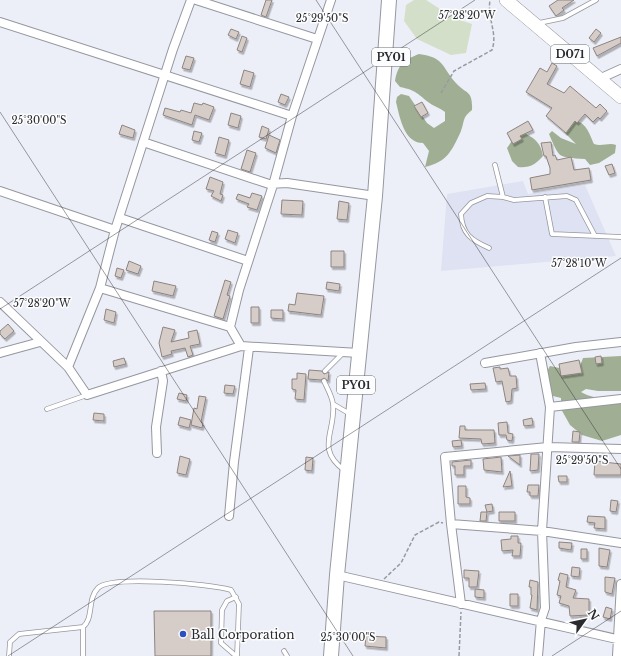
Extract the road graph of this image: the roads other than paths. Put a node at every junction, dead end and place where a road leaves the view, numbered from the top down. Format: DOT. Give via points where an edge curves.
graph roads {
  1 [pos="191,0"];
  2 [pos="196,0"];
  3 [pos="331,0"];
  4 [pos="390,0"];
  5 [pos="397,0"];
  6 [pos="506,0"];
  7 [pos="596,0"];
  8 [pos="517,5"];
  9 [pos="0,22"];
  10 [pos="535,24"];
  11 [pos="317,39"];
  12 [pos="621,69"];
  13 [pos="165,75"];
  14 [pos="599,79"];
  15 [pos="621,97"];
  16 [pos="382,114"];
  17 [pos="292,116"];
  18 [pos="143,142"];
  19 [pos="495,165"];
  20 [pos="273,185"];
  21 [pos="0,191"];
  22 [pos="375,196"];
  23 [pos="503,197"];
  24 [pos="544,197"];
  25 [pos="120,218"];
  26 [pos="115,230"];
  27 [pos="595,236"];
  28 [pos="621,237"];
  29 [pos="489,248"];
  30 [pos="248,261"];
  31 [pos="100,288"];
  32 [pos="0,302"];
  33 [pos="230,327"];
  34 [pos="40,342"];
  35 [pos="621,342"];
  36 [pos="245,347"];
  37 [pos="0,353"];
  38 [pos="343,353"];
  39 [pos="359,353"];
  40 [pos="540,353"];
  41 [pos="485,363"];
  42 [pos="68,367"];
  43 [pos="162,371"];
  44 [pos="325,371"];
  45 [pos="324,380"];
  46 [pos="87,395"];
  47 [pos="621,399"];
  48 [pos="333,404"];
  49 [pos="550,407"];
  50 [pos="47,409"];
  51 [pos="354,416"];
  52 [pos="548,448"];
  53 [pos="621,449"];
  54 [pos="157,453"];
  55 [pos="347,472"];
  56 [pos="229,516"];
  57 [pos="451,524"];
  58 [pos="542,531"];
  59 [pos="621,543"];
  60 [pos="337,575"];
  61 [pos="621,584"];
  62 [pos="236,596"];
  63 [pos="461,604"];
  64 [pos="541,620"];
  65 [pos="83,628"];
  66 [pos="619,639"];
  67 [pos="284,651"];
  68 [pos="9,656"];
  69 [pos="83,656"];
  70 [pos="236,656"];
  71 [pos="287,656"];
  72 [pos="331,656"];
  73 [pos="538,656"];
  74 [pos="616,656"];
  1 -- 13 [label="street"];
  2 -- 11 [label="street"];
  3 -- 11 [label="street"];
  4 -- 16 [label="highway, PY01" via="381,94"];
  5 -- 16 [label="highway, PY01"];
  6 -- 8 [label="main road, D071"];
  7 -- 10 [label="lane" via="563,18"];
  8 -- 10 [label="main road, D071"];
  9 -- 13 [label="street"];
  10 -- 14 [label="main road, D071"];
  11 -- 17 [label="street"];
  12 -- 14 [label="street"];
  13 -- 17 [label="street"];
  13 -- 18 [label="street"];
  14 -- 15 [label="main road, D071"];
  16 -- 22 [label="highway, PY01"];
  17 -- 20 [label="street"];
  18 -- 20 [label="street"];
  18 -- 25 [label="street"];
  19 -- 23 [label="lane"];
  20 -- 22 [label="street" via="286,184"];
  20 -- 30 [label="street"];
  21 -- 26 [label="street"];
  22 -- 39 [label="highway, PY01"];
  23 -- 24 [label="lane" via="514,200"];
  23 -- 29 [label="lane" via="487,196 471,203 461,214 462,226 467,235"];
  24 -- 27 [label="lane" via="567,196 576,200"];
  24 -- 27 [label="lane" via="552,234"];
  25 -- 26 [label="street"];
  25 -- 30 [label="street"];
  26 -- 31 [label="street"];
  27 -- 28 [label="lane"];
  30 -- 33 [label="street"];
  31 -- 33 [label="street"];
  31 -- 42 [label="street"];
  32 -- 34 [label="street"];
  33 -- 36 [label="street"];
  34 -- 37 [label="street"];
  34 -- 42 [label="street"];
  35 -- 40 [label="street"];
  36 -- 38 [label="street"];
  36 -- 43 [label="street"];
  36 -- 56 [label="street"];
  38 -- 39 [label="street"];
  38 -- 44 [label="lane"];
  39 -- 51 [label="highway, PY01"];
  40 -- 41 [label="street"];
  40 -- 49 [label="street"];
  42 -- 46 [label="street"];
  43 -- 46 [label="street"];
  43 -- 54 [label="street" via="163,381 156,427"];
  45 -- 48 [label="lane"];
  46 -- 50 [label="lane"];
  47 -- 49 [label="street"];
  48 -- 51 [label="lane"];
  48 -- 55 [label="lane" via="329,452 335,463"];
  49 -- 52 [label="street"];
  51 -- 55 [label="highway, PY01"];
  52 -- 53 [label="street"];
  52 -- 57 [label="street" via="445,457"];
  52 -- 58 [label="street"];
  55 -- 60 [label="highway, PY01"];
  57 -- 58 [label="street"];
  57 -- 63 [label="street"];
  58 -- 59 [label="street"];
  58 -- 64 [label="street" via="545,608"];
  60 -- 63 [label="street"];
  60 -- 72 [label="highway, PY01"];
  61 -- 66 [label="street"];
  62 -- 65 [label="lane" via="231,590 199,585 127,581 108,584 98,589 93,596 88,623"];
  62 -- 70 [label="lane" via="239,604 239,640"];
  62 -- 70 [label="lane" via="224,604 221,636 223,646"];
  63 -- 64 [label="street"];
  64 -- 66 [label="street"];
  64 -- 73 [label="street"];
  65 -- 68 [label="lane" via="19,634 10,642"];
  65 -- 69 [label="lane"];
  66 -- 74 [label="street"];
  67 -- 71 [label="lane"];
}
